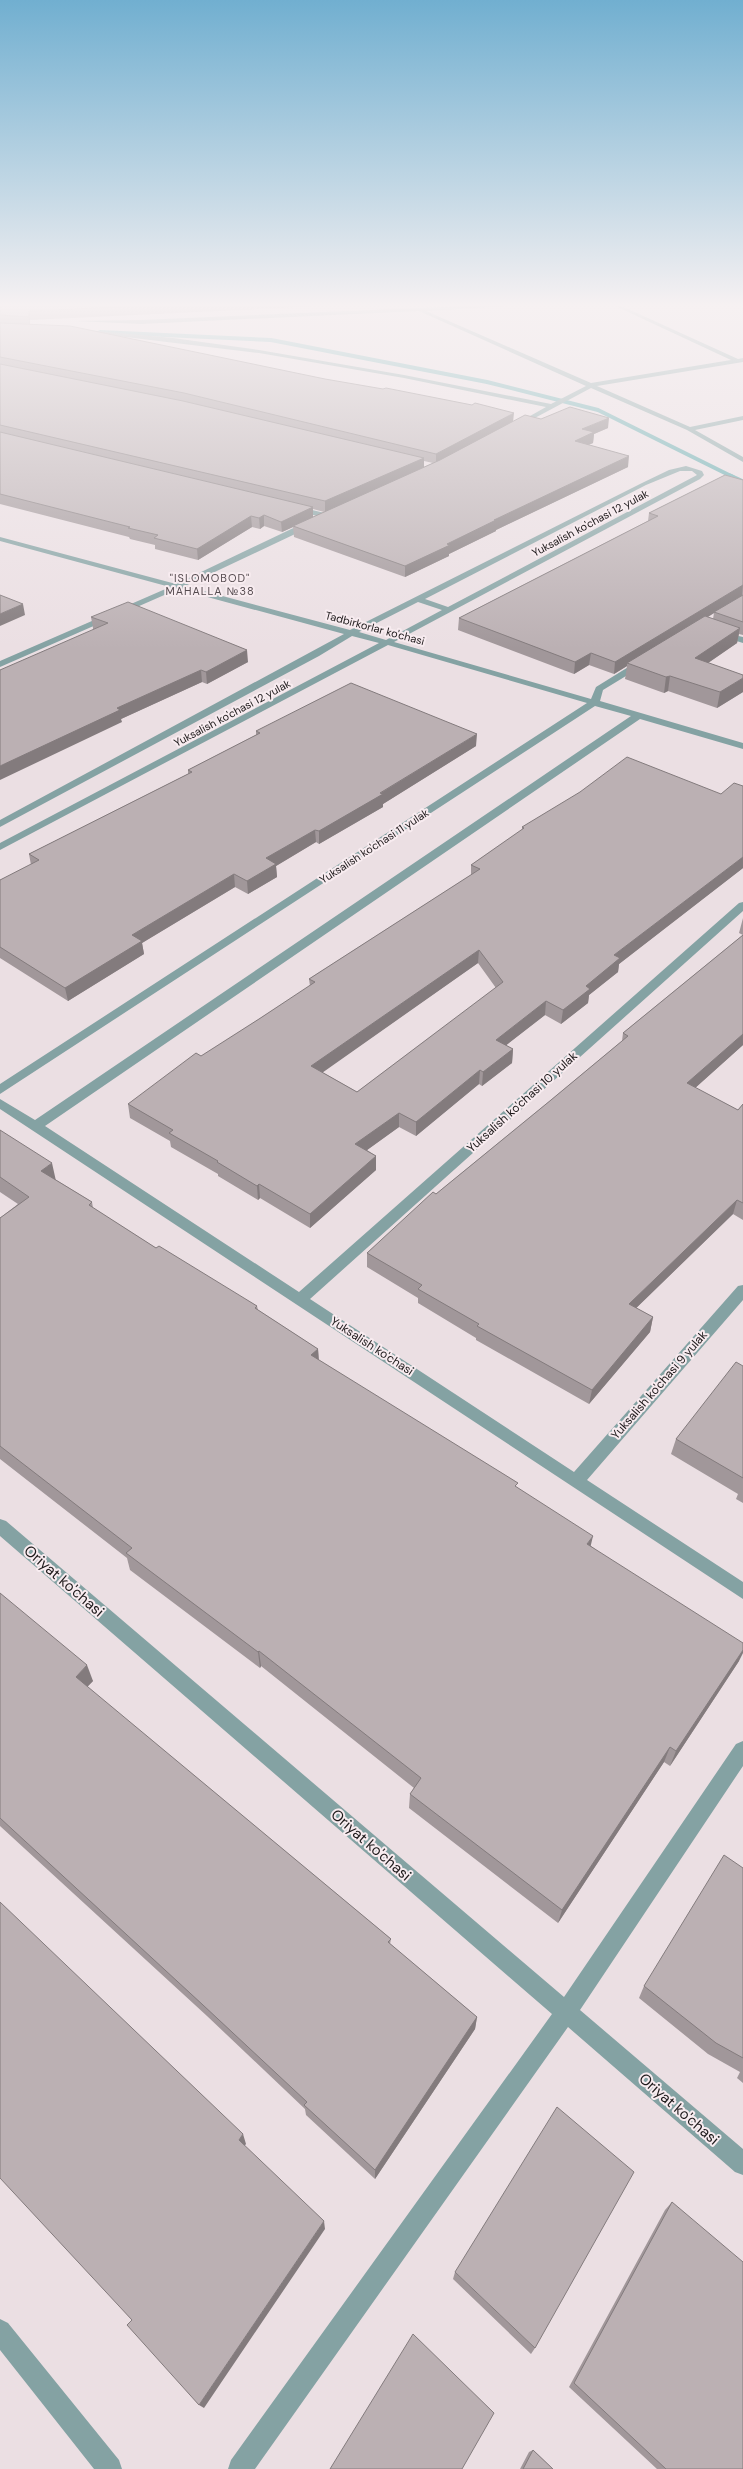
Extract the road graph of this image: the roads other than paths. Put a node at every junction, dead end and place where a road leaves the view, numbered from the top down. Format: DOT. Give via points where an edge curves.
graph roads {
  1 [pos="528,419"];
  2 [pos="667,419"];
  3 [pos="737,419"];
  4 [pos="511,429"];
  5 [pos="689,429"];
  6 [pos="743,460"];
  7 [pos="288,506"];
  8 [pos="335,512"];
  9 [pos="326,516"];
  10 [pos="0,538"];
  11 [pos="178,586"];
  12 [pos="418,599"];
  13 [pos="450,610"];
  14 [pos="709,629"];
  15 [pos="351,633"];
  16 [pos="743,640"];
  17 [pos="389,643"];
  18 [pos="650,658"];
  19 [pos="0,664"];
  20 [pos="595,702"];
  21 [pos="638,716"];
  22 [pos="743,746"];
  23 [pos="0,824"];
  24 [pos="0,847"];
  25 [pos="743,905"];
  26 [pos="0,1090"];
  27 [pos="0,1102"];
  28 [pos="36,1126"];
  29 [pos="743,1290"];
  30 [pos="300,1300"];
  31 [pos="576,1481"];
  32 [pos="0,1526"];
  33 [pos="743,1591"];
  34 [pos="743,1750"];
  35 [pos="566,2012"];
  36 [pos="743,2164"];
  37 [pos="0,2331"];
  38 [pos="110,2469"];
  39 [pos="240,2469"];
  1 -- 4 [label="street"];
  2 -- 5 [label="street"];
  3 -- 5 [label="street"];
  5 -- 6 [label="street"];
  7 -- 9 [label="street"];
  8 -- 9 [label="street"];
  9 -- 11 [label="street"];
  10 -- 11 [label="street, Tadbirkorlar ko'chasi"];
  11 -- 15 [label="street, Tadbirkorlar ko'chasi"];
  11 -- 19 [label="street"];
  12 -- 13 [label="street"];
  12 -- 13 [label="street, Yuksalish ko'chasi 12 yulak" via="677,469 700,472 698,478"];
  12 -- 15 [label="street, Yuksalish ko'chasi 12 yulak"];
  13 -- 17 [label="street, Yuksalish ko'chasi 12 yulak"];
  14 -- 16 [label="street"];
  15 -- 17 [label="street, Tadbirkorlar ko'chasi"];
  15 -- 23 [label="street, Yuksalish ko'chasi 12 yulak"];
  17 -- 20 [label="street, Tadbirkorlar ko'chasi"];
  17 -- 24 [label="street, Yuksalish ko'chasi 12 yulak"];
  18 -- 20 [label="street, Yuksalish ko'chasi 11 yulak" via="598,689"];
  20 -- 21 [label="street, Tadbirkorlar ko'chasi"];
  20 -- 26 [label="street, Yuksalish ko'chasi 11 yulak"];
  21 -- 22 [label="street, Tadbirkorlar ko'chasi"];
  21 -- 28 [label="street"];
  25 -- 30 [label="street, Yuksalish ko'chasi 10 yulak"];
  27 -- 28 [label="street, Yuksalish ko'chasi"];
  28 -- 30 [label="street, Yuksalish ko'chasi"];
  29 -- 31 [label="street, Yuksalish ko'chasi 9 yulak"];
  30 -- 31 [label="street, Yuksalish ko'chasi"];
  31 -- 33 [label="street, Yuksalish ko'chasi"];
  32 -- 35 [label="street, Oriyat ko'chasi"];
  34 -- 35 [label="street"];
  35 -- 36 [label="street, Oriyat ko'chasi"];
  35 -- 39 [label="street"];
  37 -- 38 [label="street"];
}
